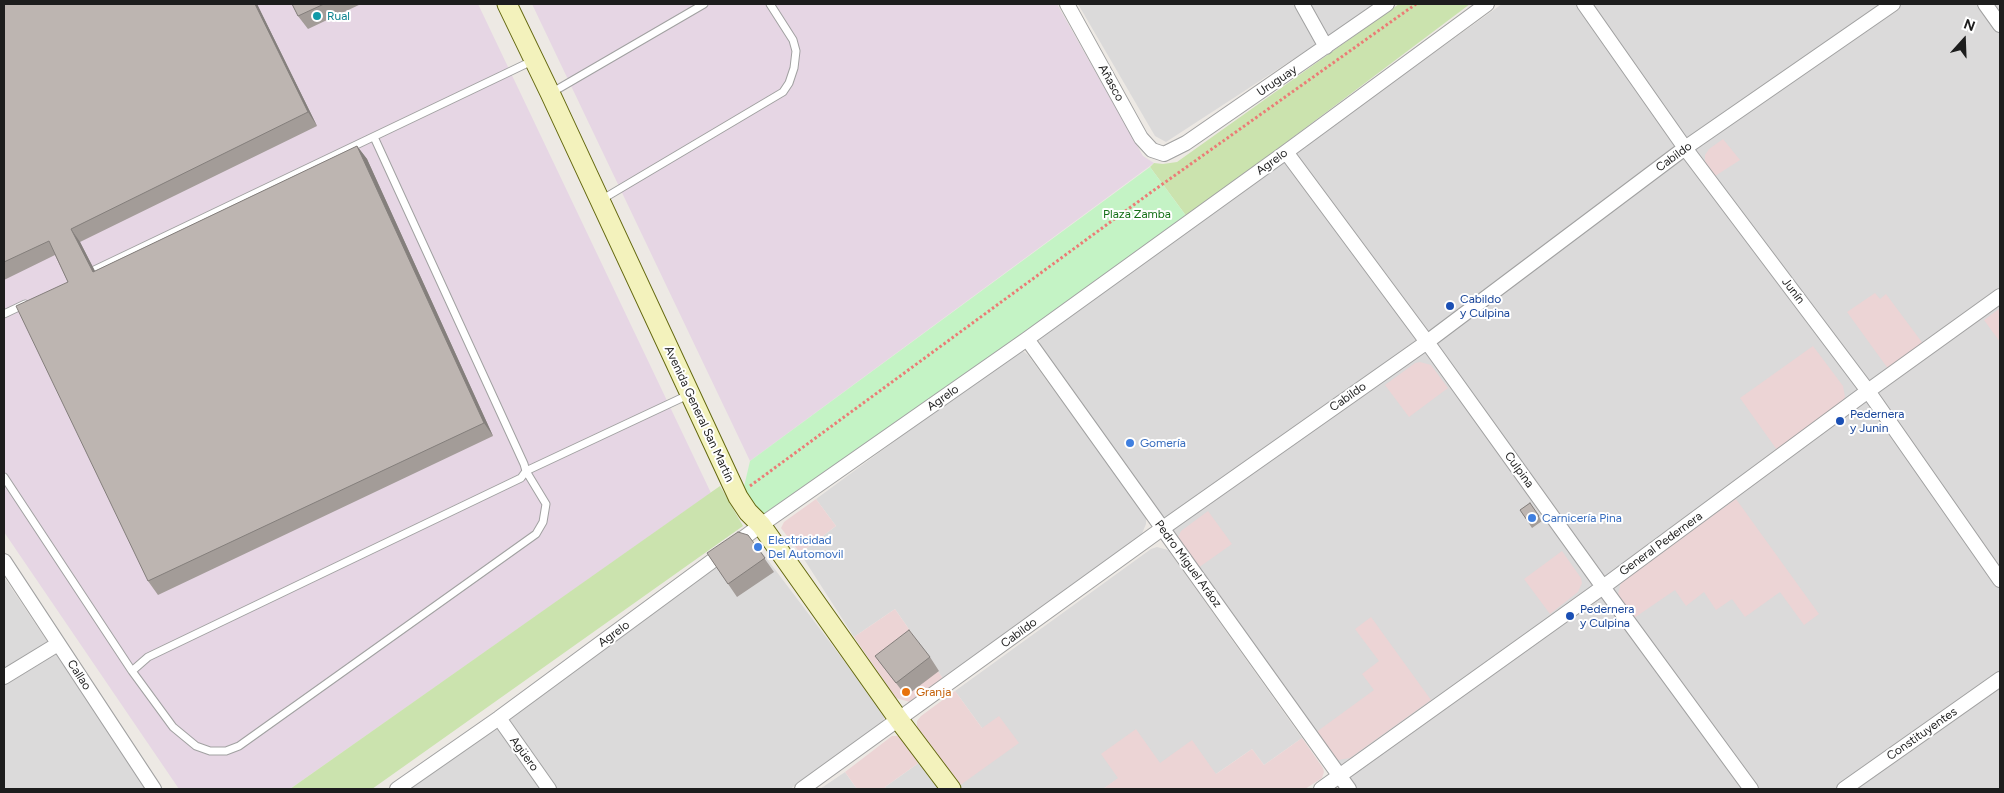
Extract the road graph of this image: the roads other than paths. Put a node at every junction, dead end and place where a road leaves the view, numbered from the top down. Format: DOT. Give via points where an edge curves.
graph roads {
  1 [pos="507,4"];
  2 [pos="704,4"];
  3 [pos="770,4"];
  4 [pos="1067,4"];
  5 [pos="1302,4"];
  6 [pos="1387,4"];
  7 [pos="1487,4"];
  8 [pos="1584,4"];
  9 [pos="1893,4"];
  10 [pos="1985,4"];
  11 [pos="2000,25"];
  12 [pos="1326,47"];
  13 [pos="535,60"];
  14 [pos="550,93"];
  15 [pos="374,137"];
  16 [pos="1686,148"];
  17 [pos="1286,152"];
  18 [pos="1164,154"];
  19 [pos="600,201"];
  20 [pos="83,276"];
  21 [pos="2000,296"];
  22 [pos="30,301"];
  23 [pos="4,314"];
  24 [pos="1027,339"];
  25 [pos="1427,342"];
  26 [pos="1868,391"];
  27 [pos="690,394"];
  28 [pos="526,471"];
  29 [pos="4,477"];
  30 [pos="760,525"];
  31 [pos="1163,528"];
  32 [pos="4,561"];
  33 [pos="2000,580"];
  34 [pos="1603,587"];
  35 [pos="58,644"];
  36 [pos="132,671"];
  37 [pos="4,677"];
  38 [pos="2000,678"];
  39 [pos="499,718"];
  40 [pos="899,720"];
  41 [pos="1340,776"];
  42 [pos="154,789"];
  43 [pos="397,789"];
  44 [pos="549,789"];
  45 [pos="802,789"];
  46 [pos="951,789"];
  47 [pos="1321,789"];
  48 [pos="1349,789"];
  49 [pos="1751,789"];
  50 [pos="1844,789"];
  1 -- 13 [label="street, Avenida General San Martín"];
  2 -- 14 [label="lane"];
  3 -- 19 [label="lane" via="793,40 796,51 789,84 782,92"];
  4 -- 18 [label="street, Añasco" via="1141,138 1152,150"];
  5 -- 12 [label="street"];
  6 -- 12 [label="street, Uruguay"];
  7 -- 17 [label="street, Agrelo"];
  8 -- 16 [label="street, Junín"];
  9 -- 16 [label="street, Cabildo"];
  10 -- 11 [label="street"];
  12 -- 18 [label="street, Uruguay" via="1186,143"];
  13 -- 14 [label="street, Avenida General San Martín"];
  13 -- 15 [label="lane"];
  14 -- 19 [label="street, Avenida General San Martín"];
  15 -- 20 [label="lane"];
  15 -- 28 [label="lane"];
  16 -- 25 [label="street, Cabildo"];
  16 -- 26 [label="street, Junín"];
  17 -- 24 [label="street, Agrelo"];
  17 -- 25 [label="street, Culpina"];
  19 -- 27 [label="street, Avenida General San Martín"];
  21 -- 26 [label="street, General Pedernera"];
  22 -- 23 [label="lane"];
  24 -- 30 [label="street, Agrelo"];
  24 -- 31 [label="street, Pedro Miguel Aráoz"];
  25 -- 31 [label="street, Cabildo"];
  25 -- 34 [label="street, Culpina"];
  26 -- 33 [label="street, Junín"];
  26 -- 34 [label="street, General Pedernera"];
  27 -- 28 [label="lane"];
  27 -- 30 [label="street, Avenida General San Martín" via="738,497"];
  28 -- 36 [label="lane" via="521,478 148,657"];
  28 -- 36 [label="lane" via="546,504 543,522 536,534 239,746 226,752 196,746 173,727"];
  29 -- 36 [label="lane"];
  30 -- 39 [label="street, Agrelo"];
  30 -- 40 [label="street, Avenida General San Martín"];
  31 -- 40 [label="street, Cabildo"];
  31 -- 41 [label="street, Pedro Miguel Aráoz"];
  32 -- 35 [label="street, Callao"];
  34 -- 41 [label="street, General Pedernera"];
  34 -- 49 [label="street, Culpina"];
  35 -- 37 [label="street"];
  35 -- 42 [label="street, Callao"];
  38 -- 50 [label="street, Constituyentes"];
  39 -- 43 [label="street, Agrelo"];
  39 -- 44 [label="street, Agüero"];
  40 -- 45 [label="street, Cabildo"];
  40 -- 46 [label="street, Avenida General San Martín"];
  41 -- 47 [label="street, General Pedernera"];
  41 -- 48 [label="street, Pedro Miguel Aráoz"];
}
